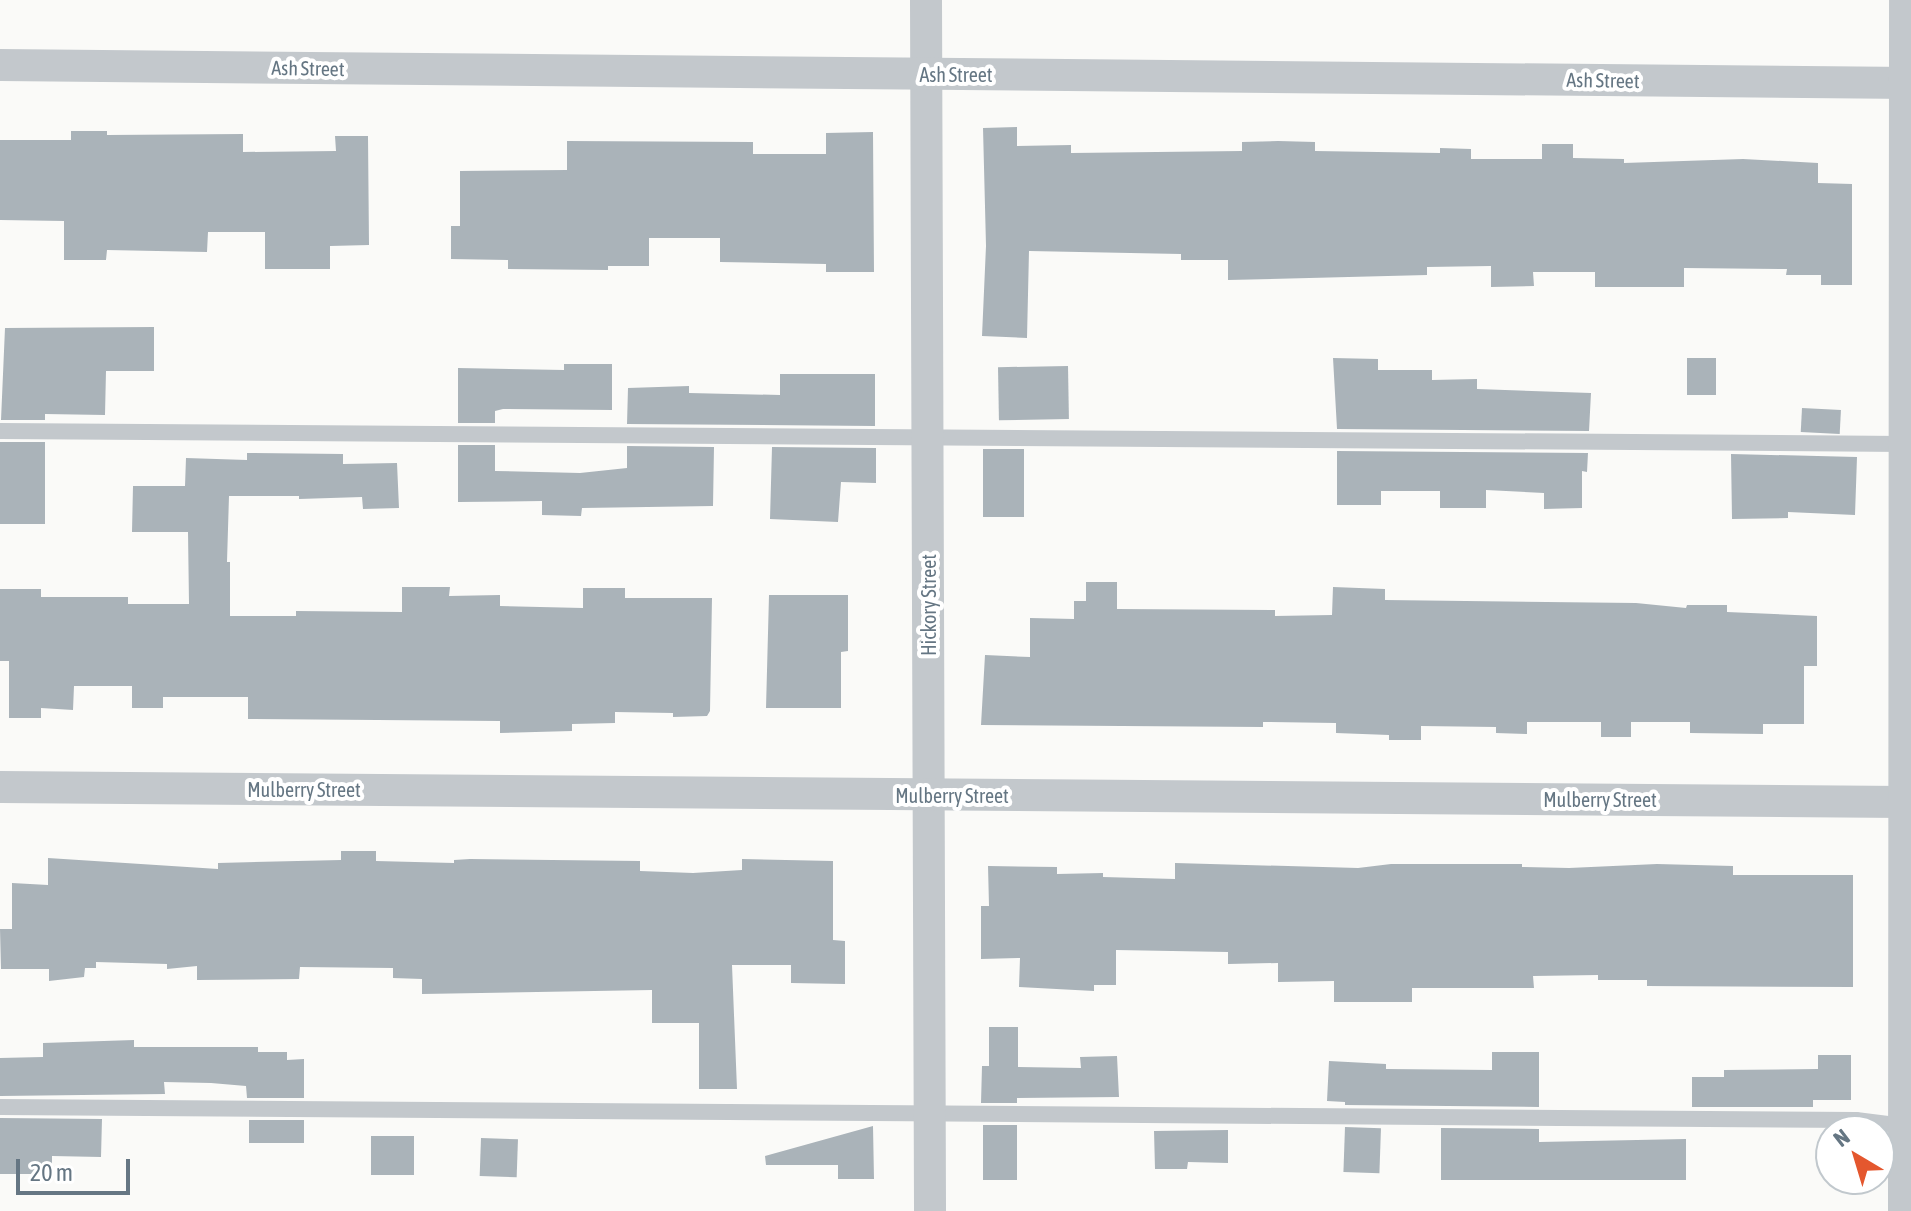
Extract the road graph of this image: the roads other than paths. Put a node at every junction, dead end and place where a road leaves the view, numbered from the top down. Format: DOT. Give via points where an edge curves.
graph roads {
  1 [pos="926,0"];
  2 [pos="1905,0"];
  3 [pos="0,65"];
  4 [pos="927,74"];
  5 [pos="1908,83"];
  6 [pos="0,431"];
  7 [pos="928,437"];
  8 [pos="1904,444"];
  9 [pos="0,787"];
  10 [pos="929,795"];
  11 [pos="1906,816"];
  12 [pos="0,1107"];
  13 [pos="930,1112"];
  14 [pos="1906,1136"];
  15 [pos="930,1211"];
  16 [pos="1904,1211"];
  1 -- 4 [label="street, Hickory Street"];
  2 -- 5 [label="street"];
  3 -- 4 [label="street, Ash Street"];
  4 -- 5 [label="street, Ash Street"];
  4 -- 7 [label="street, Hickory Street"];
  5 -- 8 [label="street"];
  6 -- 7 [label="lane"];
  7 -- 8 [label="lane"];
  7 -- 10 [label="street, Hickory Street"];
  8 -- 11 [label="street"];
  9 -- 10 [label="street, Mulberry Street"];
  10 -- 11 [label="street, Mulberry Street"];
  10 -- 13 [label="street, Hickory Street"];
  11 -- 14 [label="street"];
  12 -- 13 [label="lane"];
  13 -- 14 [label="lane" via="1856,1120"];
  13 -- 15 [label="street, Hickory Street"];
  14 -- 16 [label="street"];
}
